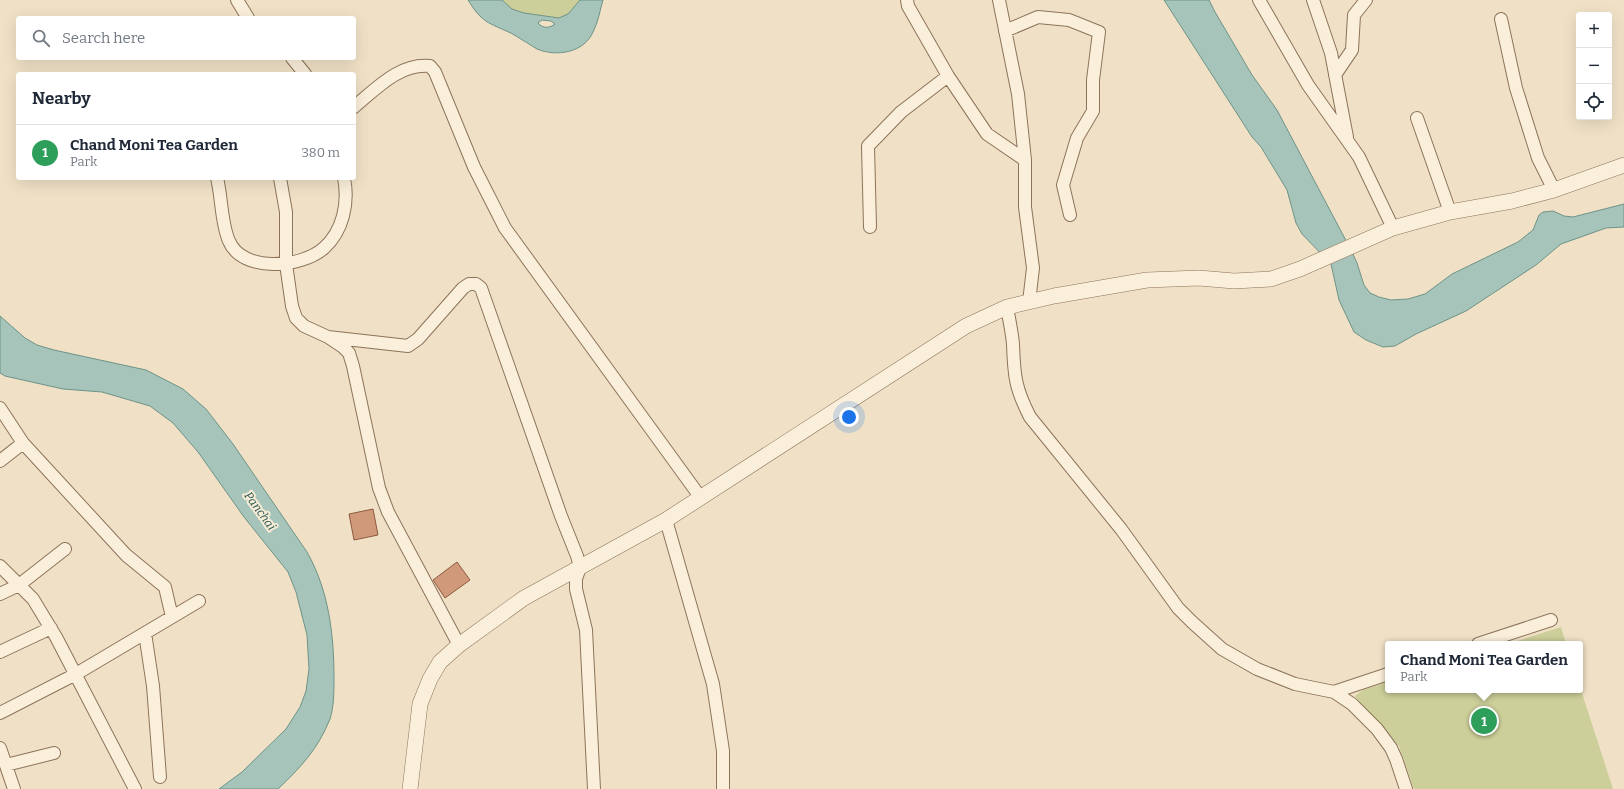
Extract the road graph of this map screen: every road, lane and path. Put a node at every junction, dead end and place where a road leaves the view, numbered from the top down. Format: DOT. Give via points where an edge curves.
graph roads {
  1 [pos="237,0"];
  2 [pos="907,0"];
  3 [pos="999,0"];
  4 [pos="1259,0"];
  5 [pos="1313,0"];
  6 [pos="1366,0"];
  7 [pos="247,16"];
  8 [pos="1501,19"];
  9 [pos="1005,31"];
  10 [pos="294,60"];
  11 [pos="303,72"];
  12 [pos="1335,75"];
  13 [pos="948,76"];
  14 [pos="356,104"];
  15 [pos="1417,118"];
  16 [pos="1348,141"];
  17 [pos="1025,160"];
  18 [pos="1624,165"];
  19 [pos="217,180"];
  20 [pos="280,180"];
  21 [pos="344,180"];
  22 [pos="1554,190"];
  23 [pos="1450,212"];
  24 [pos="1070,214"];
  25 [pos="870,227"];
  26 [pos="1393,228"];
  27 [pos="286,264"];
  28 [pos="1030,302"];
  29 [pos="1007,307"];
  30 [pos="328,337"];
  31 [pos="0,408"];
  32 [pos="23,442"];
  33 [pos="0,462"];
  34 [pos="701,498"];
  35 [pos="666,520"];
  36 [pos="65,549"];
  37 [pos="0,566"];
  38 [pos="580,567"];
  39 [pos="19,585"];
  40 [pos="0,594"];
  41 [pos="198,601"];
  42 [pos="172,617"];
  43 [pos="1551,620"];
  44 [pos="51,628"];
  45 [pos="145,633"];
  46 [pos="1487,641"];
  47 [pos="459,645"];
  48 [pos="0,652"];
  49 [pos="76,674"];
  50 [pos="1385,675"];
  51 [pos="1334,692"];
  52 [pos="0,713"];
  53 [pos="0,748"];
  54 [pos="54,753"];
  55 [pos="6,764"];
  56 [pos="160,777"];
  57 [pos="14,789"];
  58 [pos="135,789"];
  59 [pos="410,789"];
  60 [pos="594,789"];
  61 [pos="723,789"];
  62 [pos="1406,789"];
  1 -- 7 [label="street"];
  2 -- 13 [label="street"];
  3 -- 9 [label="street"];
  4 -- 16 [label="street" via="1308,85"];
  5 -- 12 [label="street" via="1331,52"];
  6 -- 12 [label="street" via="1354,15 1352,50"];
  8 -- 22 [label="street" via="1518,95 1538,158"];
  9 -- 17 [label="street" via="1018,94"];
  9 -- 24 [label="street" via="1038,17 1068,20 1099,32 1093,80 1093,110 1077,138 1062,185"];
  10 -- 11 [label="street"];
  12 -- 16 [label="street"];
  13 -- 17 [label="street" via="987,134"];
  13 -- 25 [label="street" via="901,112 868,146"];
  14 -- 34 [label="street" via="394,74 420,65 430,66 435,72 474,167 505,228"];
  15 -- 23 [label="street"];
  16 -- 26 [label="street" via="1359,157"];
  17 -- 28 [label="street" via="1024,207 1033,268"];
  18 -- 22 [label="street"];
  19 -- 27 [label="street" via="229,242 243,256 256,262"];
  20 -- 27 [label="street" via="286,212"];
  21 -- 27 [label="street" via="344,212 337,232 324,249 309,258"];
  22 -- 23 [label="street" via="1512,201"];
  23 -- 26 [label="street"];
  26 -- 28 [label="street" via="1271,279 1147,280"];
  27 -- 30 [label="street" via="296,318 304,326"];
  28 -- 29 [label="street"];
  29 -- 34 [label="street" via="966,326"];
  29 -- 51 [label="street" via="1013,344 1013,371 1020,396 1030,417 1121,529 1178,608 1206,636 1257,669 1295,684"];
  30 -- 38 [label="street" via="408,346 418,339 463,288 469,284 476,284 481,288"];
  30 -- 47 [label="street" via="349,353 379,488 388,512"];
  31 -- 32 [label="street"];
  32 -- 33 [label="street"];
  32 -- 42 [label="street" via="126,555 164,587"];
  34 -- 35 [label="street"];
  35 -- 38 [label="street"];
  35 -- 61 [label="street" via="713,684 723,751"];
  36 -- 39 [label="street"];
  37 -- 39 [label="street"];
  38 -- 47 [label="street" via="524,598"];
  38 -- 60 [label="street" via="576,589 586,630"];
  39 -- 40 [label="street"];
  39 -- 44 [label="street" via="33,599"];
  41 -- 42 [label="street"];
  42 -- 45 [label="street"];
  43 -- 46 [label="street"];
  44 -- 48 [label="street"];
  44 -- 49 [label="street"];
  45 -- 49 [label="street"];
  45 -- 56 [label="street" via="153,686"];
  47 -- 59 [label="street" via="440,662 430,678 420,704"];
  49 -- 52 [label="street"];
  49 -- 58 [label="street"];
  50 -- 51 [label="street"];
  51 -- 62 [label="street" via="1352,704 1384,738 1396,759"];
  53 -- 55 [label="street"];
  54 -- 55 [label="street"];
  55 -- 57 [label="street"];
}
